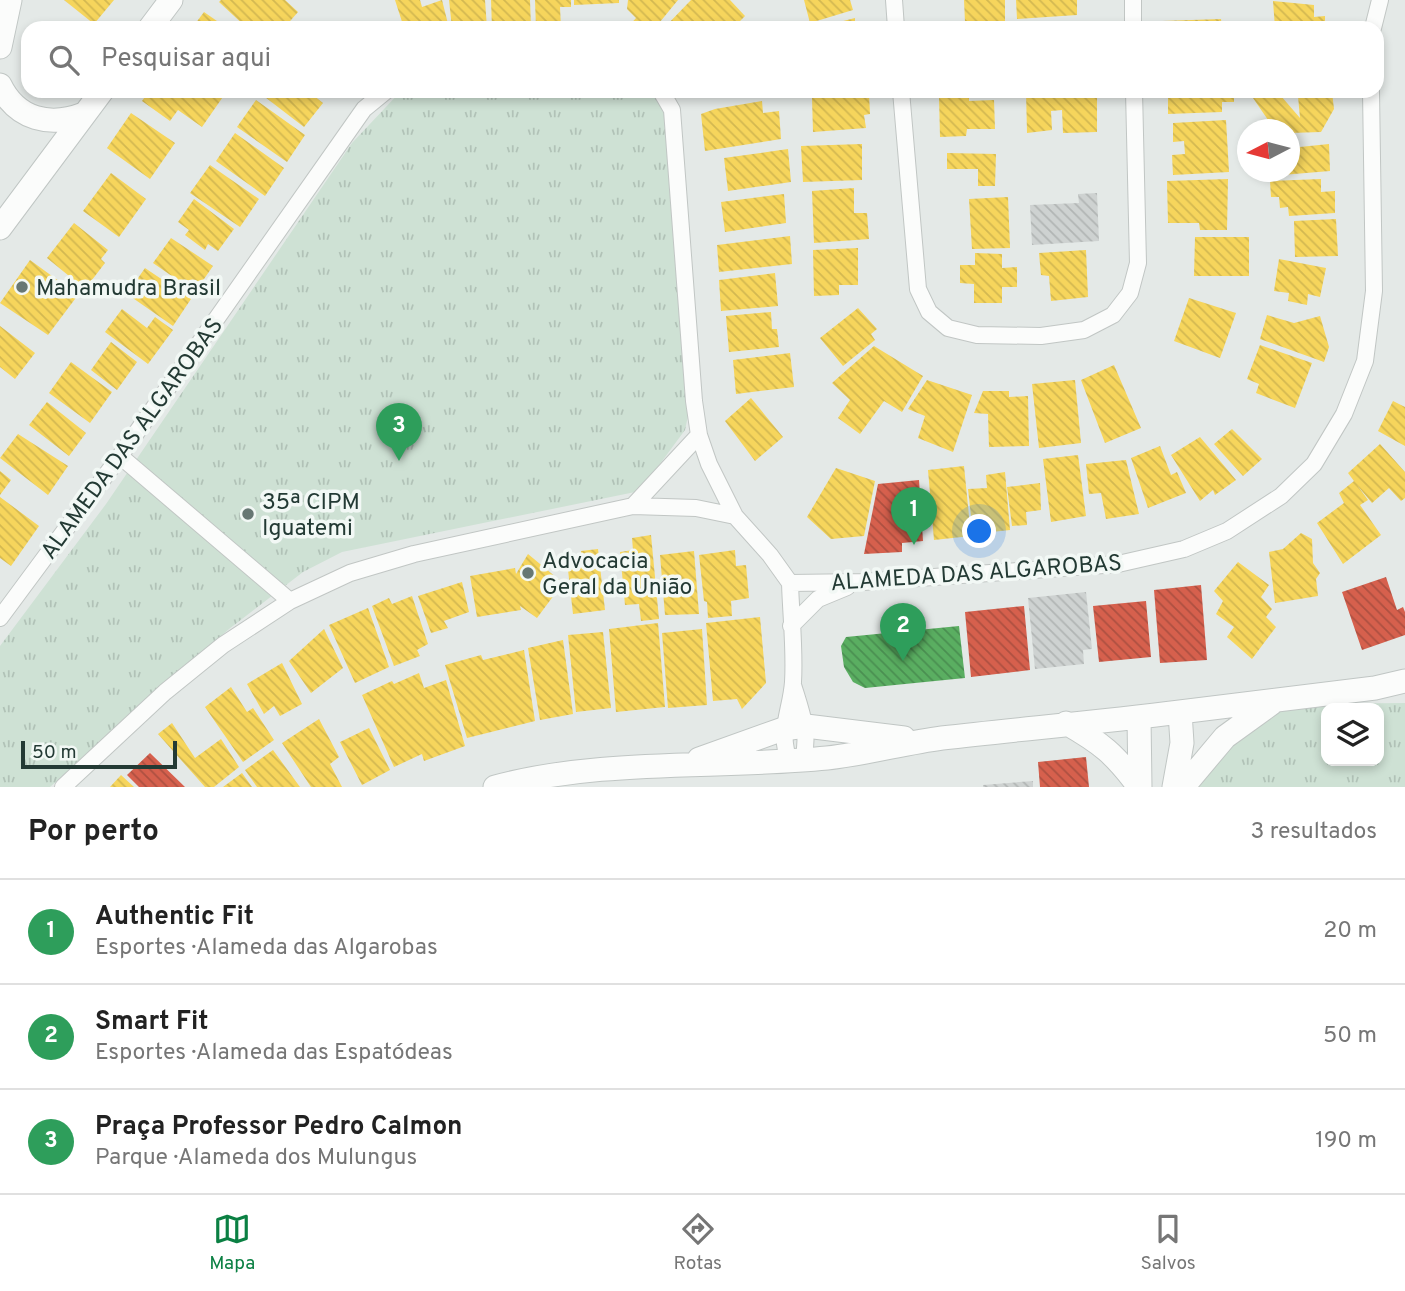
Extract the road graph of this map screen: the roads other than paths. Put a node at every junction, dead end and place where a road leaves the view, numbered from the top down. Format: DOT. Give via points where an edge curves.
graph roads {
  1 [pos="10,0"];
  2 [pos="172,0"];
  3 [pos="894,0"];
  4 [pos="1133,0"];
  5 [pos="1380,0"];
  6 [pos="156,21"];
  7 [pos="896,21"];
  8 [pos="1133,21"];
  9 [pos="1375,21"];
  10 [pos="0,47"];
  11 [pos="0,85"];
  12 [pos="97,98"];
  13 [pos="377,98"];
  14 [pos="665,98"];
  15 [pos="902,98"];
  16 [pos="1134,98"];
  17 [pos="1371,98"];
  18 [pos="84,114"];
  19 [pos="0,228"];
  20 [pos="699,435"];
  21 [pos="120,456"];
  22 [pos="633,506"];
  23 [pos="735,516"];
  24 [pos="863,582"];
  25 [pos="790,583"];
  26 [pos="290,601"];
  27 [pos="0,618"];
  28 [pos="791,626"];
  29 [pos="1405,681"];
  30 [pos="793,683"];
  31 [pos="1277,699"];
  32 [pos="1180,712"];
  33 [pos="1139,717"];
  34 [pos="1066,723"];
  35 [pos="795,727"];
  36 [pos="930,740"];
  37 [pos="797,761"];
  38 [pos="680,765"];
  39 [pos="63,787"];
  40 [pos="495,787"];
  41 [pos="1139,787"];
  42 [pos="1174,787"];
  43 [pos="1183,787"];
  1 -- 10 [label="main road"];
  2 -- 6 [label="main road"];
  3 -- 7 [label="street"];
  4 -- 8 [label="street"];
  5 -- 9 [label="street"];
  11 -- 18 [label="main road" via="12,103 28,115 66,121"];
  12 -- 18 [label="main road"];
  13 -- 21 [label="street, ALAMEDA DAS ALGAROBAS" via="364,109"];
  14 -- 20 [label="street" via="672,110"];
  15 -- 16 [label="street" via="918,289 929,312 948,328 977,335 1084,330 1113,315 1130,293 1138,262"];
  17 -- 24 [label="street, ALAMEDA DAS ALGAROBAS" via="1374,291 1365,361 1344,414 1314,464 1282,496 1227,531 1184,549 1118,564"];
  18 -- 19 [label="main road"];
  20 -- 22 [label="street"];
  20 -- 23 [label="street"];
  21 -- 26 [label="street"];
  21 -- 27 [label="street, ALAMEDA DAS ALGAROBAS"];
  22 -- 23 [label="street" via="696,508"];
  22 -- 26 [label="street" via="414,554 351,573"];
  23 -- 25 [label="street"];
  24 -- 25 [label="street, ALAMEDA DAS ALGAROBAS"];
  24 -- 28 [label="street" via="818,599"];
  25 -- 28 [label="street"];
  26 -- 39 [label="street" via="223,645 165,692"];
  28 -- 30 [label="street"];
  29 -- 31 [label="main road"];
  30 -- 35 [label="street"];
  30 -- 35 [label="street"];
  31 -- 32 [label="main road"];
  31 -- 43 [label="main road" via="1225,737"];
  32 -- 33 [label="main road"];
  32 -- 42 [label="main road" via="1182,743"];
  33 -- 34 [label="main road"];
  33 -- 41 [label="main road"];
  34 -- 36 [label="main road"];
  34 -- 41 [label="main road" via="1112,752"];
  35 -- 36 [label="main road"];
  35 -- 37 [label="street" via="807,746"];
  35 -- 37 [label="street" via="784,749"];
  35 -- 38 [label="main road"];
  36 -- 37 [label="main road"];
  37 -- 38 [label="main road"];
  38 -- 40 [label="main road" via="575,773"];
}
